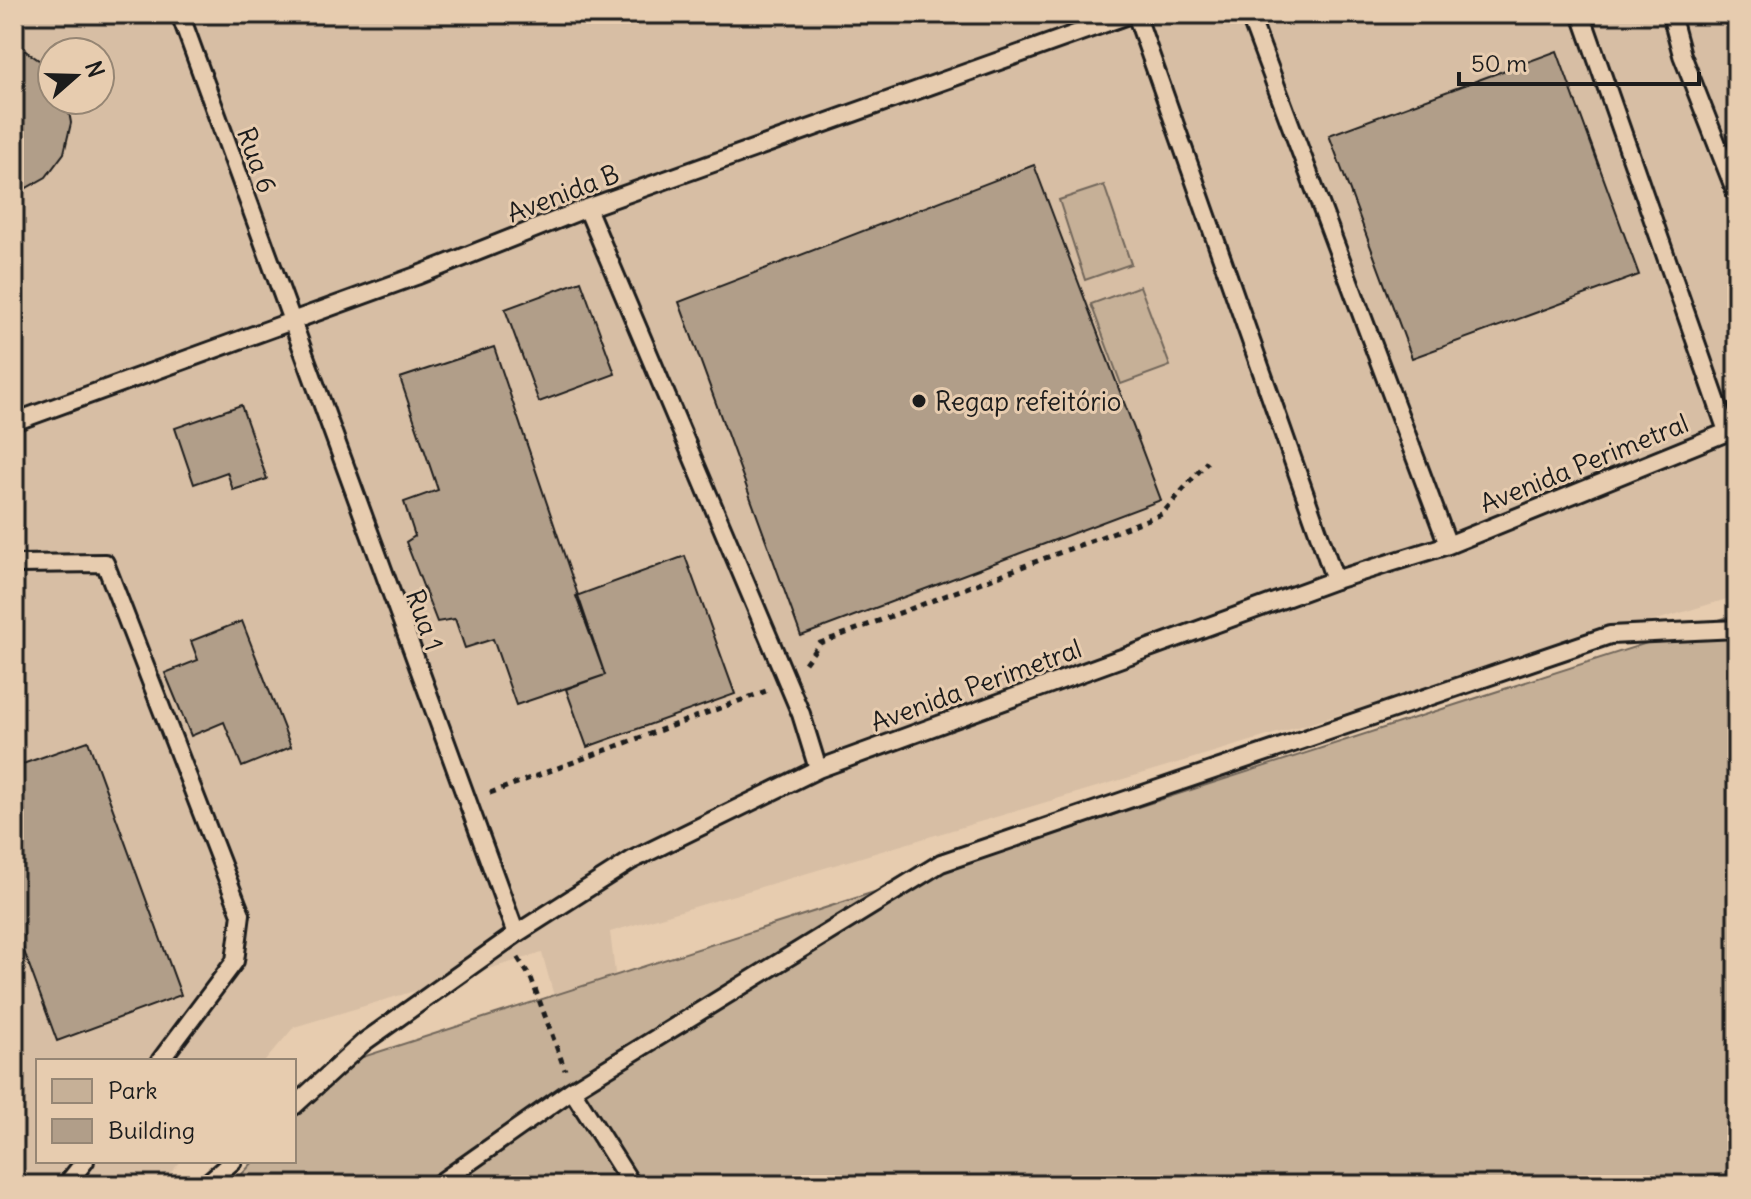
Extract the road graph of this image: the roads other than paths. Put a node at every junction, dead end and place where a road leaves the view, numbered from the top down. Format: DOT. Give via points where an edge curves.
graph roads {
  1 [pos="180,14"];
  2 [pos="1134,14"];
  3 [pos="1249,14"];
  4 [pos="1581,14"];
  5 [pos="1671,14"];
  6 [pos="1737,195"];
  7 [pos="587,208"];
  8 [pos="289,322"];
  9 [pos="1737,414"];
  10 [pos="14,422"];
  11 [pos="1732,430"];
  12 [pos="1448,545"];
  13 [pos="14,564"];
  14 [pos="1335,580"];
  15 [pos="1737,629"];
  16 [pos="818,769"];
  17 [pos="516,934"];
  18 [pos="162,1059"];
  19 [pos="572,1090"];
  20 [pos="296,1104"];
  21 [pos="83,1163"];
  22 [pos="231,1163"];
  23 [pos="66,1185"];
  24 [pos="205,1185"];
  25 [pos="437,1185"];
  26 [pos="632,1185"];
  1 -- 8 [label="lane, Rua 6"];
  2 -- 7 [label="lane, Avenida B"];
  2 -- 14 [label="lane"];
  3 -- 12 [label="lane"];
  4 -- 11 [label="lane"];
  5 -- 6 [label="lane"];
  7 -- 8 [label="lane, Avenida B"];
  7 -- 16 [label="lane" via="788,683"];
  8 -- 10 [label="lane, Avenida B"];
  8 -- 17 [label="lane, Rua 1"];
  9 -- 11 [label="lane"];
  11 -- 12 [label="lane, Avenida Perimetral"];
  12 -- 14 [label="lane, Avenida Perimetral"];
  13 -- 18 [label="lane" via="105,563 241,914 235,961"];
  14 -- 16 [label="lane, Avenida Perimetral"];
  15 -- 19 [label="lane" via="1610,635 941,863"];
  16 -- 17 [label="lane, Avenida Perimetral" via="632,860"];
  17 -- 20 [label="lane, Avenida Perimetral" via="364,1042"];
  19 -- 25 [label="lane"];
  19 -- 26 [label="lane"];
  21 -- 23 [label="lane"];
  22 -- 24 [label="lane"];
}
